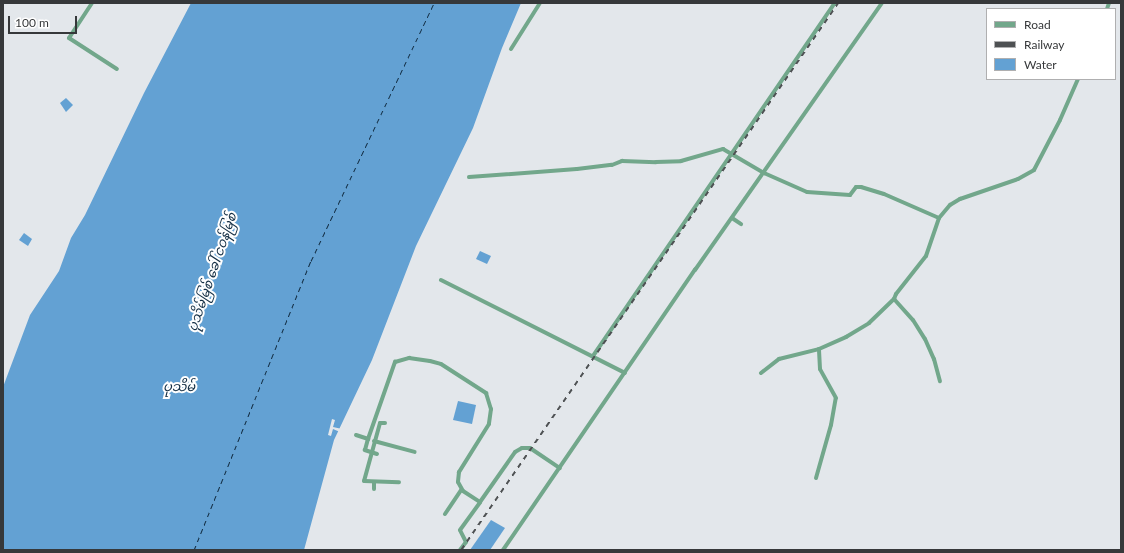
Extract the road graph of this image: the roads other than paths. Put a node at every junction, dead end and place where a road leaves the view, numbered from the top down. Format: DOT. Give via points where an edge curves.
graph roads {
  1 [pos="92,3"];
  2 [pos="540,3"];
  3 [pos="835,3"];
  4 [pos="882,3"];
  5 [pos="511,49"];
  6 [pos="117,69"];
  7 [pos="1078,80"];
  8 [pos="733,154"];
  9 [pos="764,173"];
  10 [pos="469,177"];
  11 [pos="732,218"];
  12 [pos="939,218"];
  13 [pos="741,224"];
  14 [pos="441,280"];
  15 [pos="894,299"];
  16 [pos="819,349"];
  17 [pos="593,356"];
  18 [pos="761,372"];
  19 [pos="625,373"];
  20 [pos="940,382"];
  21 [pos="385,423"];
  22 [pos="356,435"];
  23 [pos="368,439"];
  24 [pos="374,441"];
  25 [pos="415,452"];
  26 [pos="371,453"];
  27 [pos="377,454"];
  28 [pos="560,468"];
  29 [pos="816,478"];
  30 [pos="374,482"];
  31 [pos="399,482"];
  32 [pos="374,489"];
  33 [pos="461,490"];
  34 [pos="480,502"];
  35 [pos="445,514"];
  36 [pos="460,550"];
  37 [pos="503,550"];
  1 -- 6 [label="street" via="69,38"];
  2 -- 5 [label="street"];
  3 -- 8 [label="street"];
  4 -- 9 [label="street"];
  7 -- 12 [label="street" via="1034,170 1018,179 960,199 950,205"];
  8 -- 9 [label="street"];
  8 -- 10 [label="street" via="723,149 681,161 622,161 612,165 577,169"];
  8 -- 17 [label="street"];
  9 -- 11 [label="street"];
  9 -- 12 [label="street" via="807,192 850,195 856,187 860,187 884,194"];
  11 -- 13 [label="street"];
  11 -- 19 [label="street"];
  12 -- 15 [label="street" via="926,256"];
  14 -- 17 [label="street"];
  15 -- 16 [label="street" via="869,323"];
  15 -- 20 [label="street" via="925,339 934,358"];
  16 -- 18 [label="street" via="779,359"];
  16 -- 29 [label="street" via="820,369 836,398"];
  17 -- 19 [label="street"];
  19 -- 28 [label="street"];
  21 -- 24 [label="street" via="380,423"];
  22 -- 23 [label="street"];
  23 -- 26 [label="street" via="365,450"];
  23 -- 33 [label="street" via="395,362 409,358 441,364 486,393 491,409 489,424 459,472 458,482"];
  24 -- 25 [label="street"];
  24 -- 26 [label="street"];
  26 -- 27 [label="street"];
  26 -- 30 [label="street" via="364,482"];
  28 -- 34 [label="street" via="530,448 522,448 516,452"];
  28 -- 37 [label="street"];
  30 -- 31 [label="street"];
  30 -- 32 [label="street"];
  33 -- 34 [label="street"];
  33 -- 35 [label="street"];
  34 -- 36 [label="street" via="460,530 466,542"];
}
